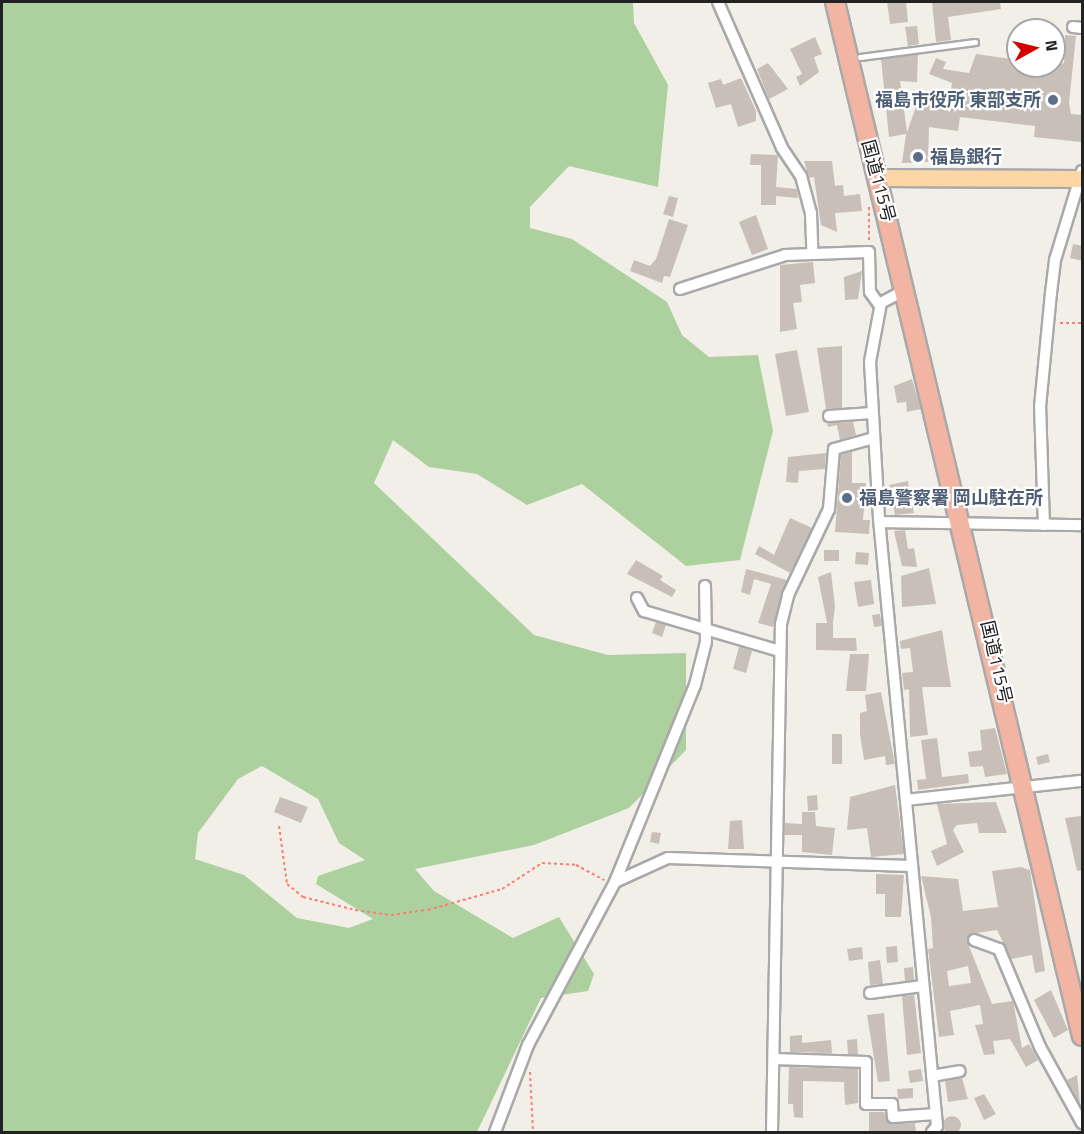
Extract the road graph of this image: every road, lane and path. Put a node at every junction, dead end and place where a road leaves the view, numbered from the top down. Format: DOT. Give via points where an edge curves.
graph roads {
  1 [pos="718,2"];
  2 [pos="835,2"];
  3 [pos="847,2"];
  4 [pos="975,42"];
  5 [pos="860,57"];
  6 [pos="1081,176"];
  7 [pos="883,178"];
  8 [pos="868,195"];
  9 [pos="812,251"];
  10 [pos="869,252"];
  11 [pos="680,289"];
  12 [pos="907,289"];
  13 [pos="880,306"];
  14 [pos="1048,323"];
  15 [pos="1083,323"];
  16 [pos="872,413"];
  17 [pos="829,416"];
  18 [pos="874,438"];
  19 [pos="880,522"];
  20 [pos="963,522"];
  21 [pos="1044,525"];
  22 [pos="1083,525"];
  23 [pos="705,586"];
  24 [pos="637,598"];
  25 [pos="707,631"];
  26 [pos="780,651"];
  27 [pos="1083,781"];
  28 [pos="1026,788"];
  29 [pos="906,800"];
  30 [pos="279,826"];
  31 [pos="776,861"];
  32 [pos="910,866"];
  33 [pos="615,882"];
  34 [pos="974,940"];
  35 [pos="923,986"];
  36 [pos="870,993"];
  37 [pos="1083,1036"];
  38 [pos="774,1059"];
  39 [pos="529,1067"];
  40 [pos="960,1071"];
  41 [pos="932,1076"];
  42 [pos="936,1114"];
  43 [pos="1083,1123"];
  44 [pos="935,1130"];
  45 [pos="495,1132"];
  46 [pos="534,1132"];
  47 [pos="772,1132"];
  1 -- 9 [label="street" via="782,148 801,176 811,213"];
  2 -- 7 [label="highway, 国道115号"];
  3 -- 5 [label="highway, 国道115号"];
  4 -- 5 [label="lane"];
  5 -- 7 [label="highway, 国道115号"];
  6 -- 7 [label="main road"];
  6 -- 14 [label="street" via="1055,260"];
  7 -- 12 [label="highway, 国道115号"];
  8 -- 10 [label="path"];
  9 -- 10 [label="street"];
  9 -- 11 [label="street" via="724,270"];
  10 -- 13 [label="street" via="870,292"];
  12 -- 13 [label="street"];
  12 -- 20 [label="highway, 国道115号"];
  13 -- 16 [label="street" via="870,349"];
  14 -- 15 [label="path"];
  14 -- 21 [label="street" via="1039,429"];
  16 -- 17 [label="street"];
  16 -- 18 [label="street"];
  18 -- 19 [label="street"];
  18 -- 26 [label="street" via="834,449 830,509 806,566 788,595"];
  19 -- 20 [label="street"];
  19 -- 29 [label="street"];
  20 -- 21 [label="street"];
  20 -- 28 [label="highway, 国道115号"];
  21 -- 22 [label="street"];
  23 -- 25 [label="street"];
  24 -- 25 [label="street" via="644,611"];
  25 -- 26 [label="street"];
  25 -- 33 [label="street" via="665,770"];
  26 -- 31 [label="street"];
  27 -- 28 [label="street"];
  28 -- 29 [label="street"];
  28 -- 37 [label="highway, 国道115号"];
  29 -- 32 [label="street"];
  30 -- 33 [label="path" via="287,884 303,897 355,910 391,915 428,910 502,889 542,863 576,865 598,880"];
  31 -- 32 [label="street"];
  31 -- 33 [label="street" via="668,858"];
  31 -- 38 [label="street"];
  32 -- 35 [label="street"];
  33 -- 45 [label="street" via="528,1045"];
  34 -- 43 [label="street" via="999,949 1040,1047"];
  35 -- 36 [label="street"];
  35 -- 41 [label="street"];
  38 -- 42 [label="street" via="866,1062 866,1104 892,1104 893,1117"];
  38 -- 47 [label="street"];
  39 -- 46 [label="path"];
  40 -- 41 [label="street"];
  41 -- 42 [label="street"];
  42 -- 44 [label="street"];
}
